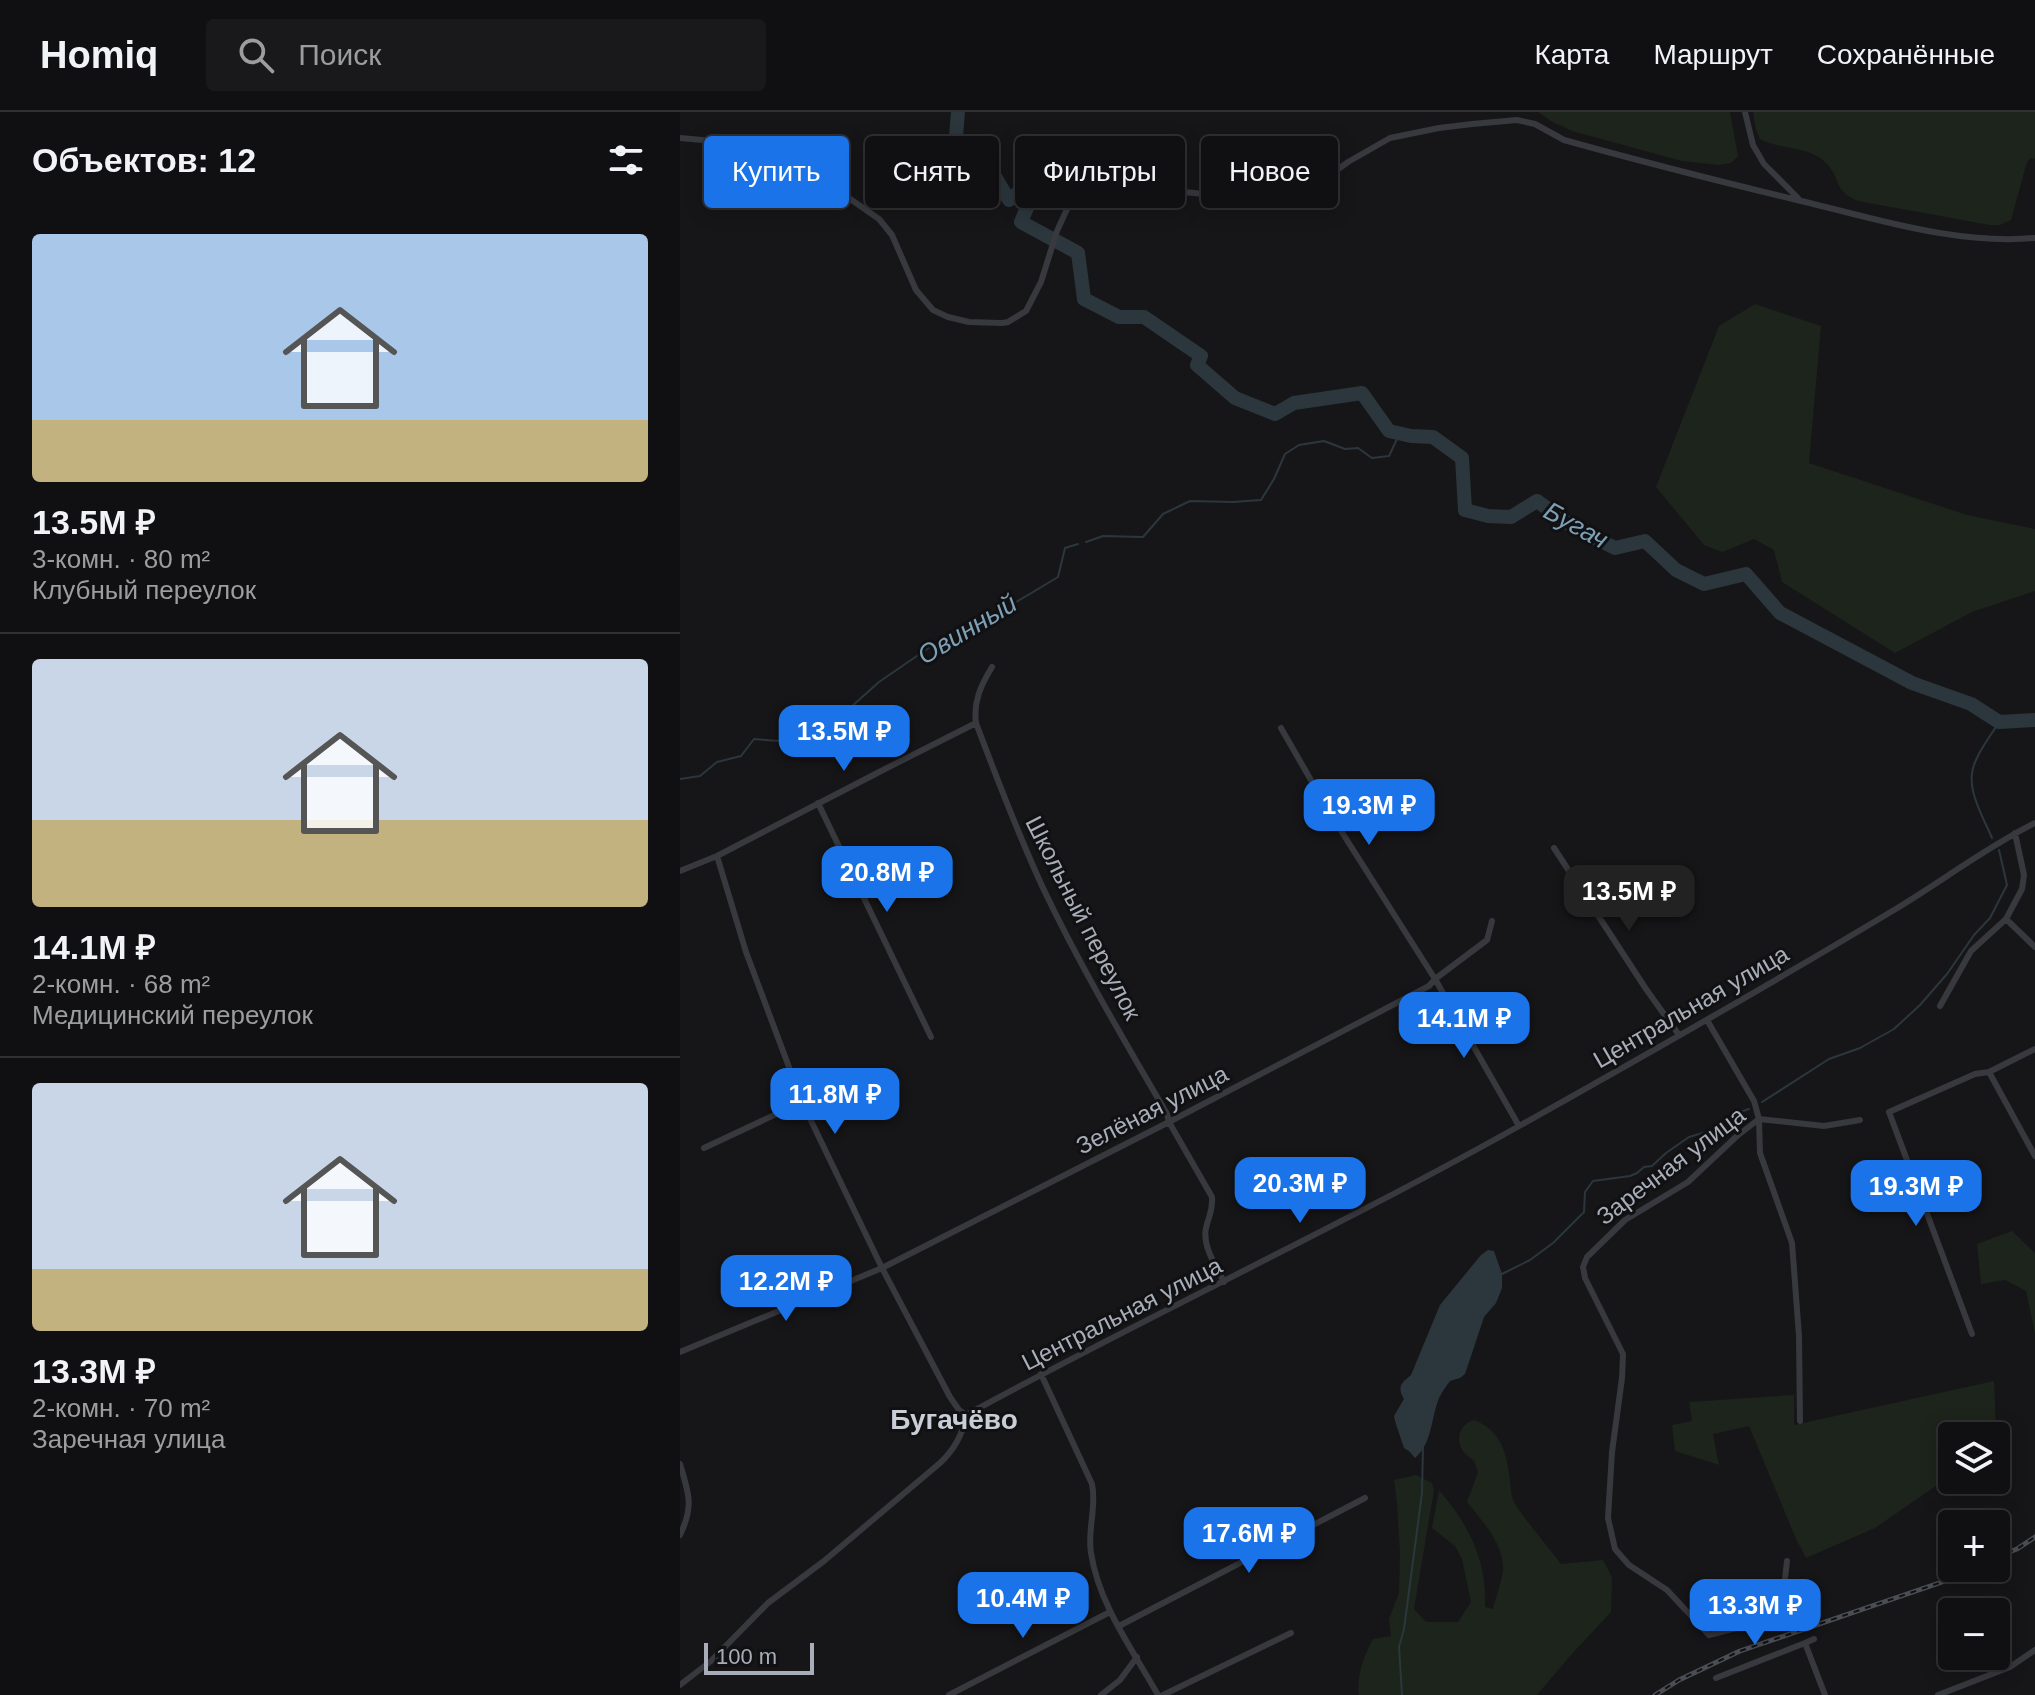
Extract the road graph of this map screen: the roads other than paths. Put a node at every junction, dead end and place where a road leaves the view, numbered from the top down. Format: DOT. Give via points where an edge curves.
graph roads {
  1 [pos="1745,112"];
  2 [pos="680,138"];
  3 [pos="1800,201"];
  4 [pos="2035,238"];
  5 [pos="992,667"];
  6 [pos="976,723"];
  7 [pos="1281,728"];
  8 [pos="818,803"];
  9 [pos="2035,823"];
  10 [pos="2015,833"];
  11 [pos="1554,848"];
  12 [pos="717,856"];
  13 [pos="680,871"];
  14 [pos="2006,919"];
  15 [pos="1492,921"];
  16 [pos="2035,947"];
  17 [pos="1435,979"];
  18 [pos="1940,1006"];
  19 [pos="1707,1020"];
  20 [pos="1679,1035"];
  21 [pos="931,1037"];
  22 [pos="2035,1049"];
  23 [pos="1989,1072"];
  24 [pos="802,1102"];
  25 [pos="1759,1119"];
  26 [pos="1860,1120"];
  27 [pos="1169,1122"];
  28 [pos="1519,1126"];
  29 [pos="704,1148"];
  30 [pos="2035,1156"];
  31 [pos="882,1268"];
  32 [pos="1224,1282"];
  33 [pos="1972,1334"];
  34 [pos="680,1352"];
  35 [pos="1041,1374"];
  36 [pos="966,1415"];
  37 [pos="1800,1421"];
  38 [pos="680,1464"];
  39 [pos="1365,1498"];
  40 [pos="680,1535"];
  41 [pos="1787,1561"];
  42 [pos="1110,1612"];
  43 [pos="1119,1626"];
  44 [pos="1291,1633"];
  45 [pos="1814,1639"];
  46 [pos="1805,1643"];
  47 [pos="2035,1650"];
  48 [pos="1137,1657"];
  49 [pos="1716,1678"];
  50 [pos="680,1685"];
  51 [pos="949,1695"];
  52 [pos="1101,1695"];
  53 [pos="1160,1695"];
  54 [pos="1825,1695"];
  55 [pos="1938,1695"];
  1 -- 3 [label="street" via="1764,164"];
  2 -- 3 [label="street" via="773,152 833,187 879,219 892,235 916,290 933,310 969,322 1002,323 1026,311 1068,207 1082,191 1099,184 1215,195 1291,187 1326,178 1390,138 1439,128 1517,120 1564,140"];
  3 -- 4 [label="street" via="1968,238"];
  5 -- 6 [label="street" via="981,685"];
  6 -- 8 [label="street"];
  6 -- 27 [label="street, Школьный переулок" via="1043,887"];
  7 -- 17 [label="street"];
  8 -- 12 [label="street"];
  8 -- 21 [label="street"];
  9 -- 10 [label="street, Центральная улица"];
  10 -- 14 [label="street" via="2023,882"];
  10 -- 19 [label="street, Центральная улица"];
  11 -- 20 [label="street"];
  12 -- 13 [label="street"];
  12 -- 24 [label="street"];
  14 -- 16 [label="street"];
  14 -- 18 [label="street" via="1971,951"];
  15 -- 17 [label="street, Зелёная улица" via="1487,940"];
  17 -- 27 [label="street, Зелёная улица"];
  17 -- 28 [label="street"];
  19 -- 20 [label="street, Центральная улица"];
  19 -- 25 [label="street"];
  20 -- 28 [label="street, Центральная улица"];
  22 -- 23 [label="street"];
  23 -- 30 [label="street"];
  23 -- 33 [label="street" via="1889,1112"];
  24 -- 29 [label="street"];
  24 -- 31 [label="street"];
  25 -- 26 [label="street, Заречная улица" via="1824,1126"];
  25 -- 37 [label="street" via="1760,1153 1792,1243"];
  25 -- 41 [label="street, Заречная улица" via="1682,1187 1625,1220 1587,1257 1583,1272 1623,1354 1608,1518 1615,1549 1667,1590 1709,1635 1744,1626 1782,1605"];
  27 -- 31 [label="street, Зелёная улица"];
  27 -- 32 [label="street, Школьный переулок" via="1212,1197 1206,1245"];
  28 -- 32 [label="street, Центральная улица"];
  31 -- 34 [label="street, Зелёная улица"];
  31 -- 36 [label="street" via="950,1397"];
  32 -- 35 [label="street, Центральная улица"];
  35 -- 36 [label="street, Центральная улица"];
  35 -- 42 [label="street" via="1092,1484 1091,1555"];
  36 -- 50 [label="street" via="952,1451 940,1463 768,1603"];
  38 -- 40 [label="street" via="690,1507"];
  39 -- 43 [label="street"];
  42 -- 43 [label="street"];
  42 -- 51 [label="street"];
  43 -- 48 [label="street"];
  44 -- 53 [label="street"];
  45 -- 46 [label="street"];
  46 -- 49 [label="street"];
  46 -- 54 [label="street"];
  47 -- 55 [label="street" via="2010,1667"];
  48 -- 52 [label="street"];
  48 -- 53 [label="street"];
}
